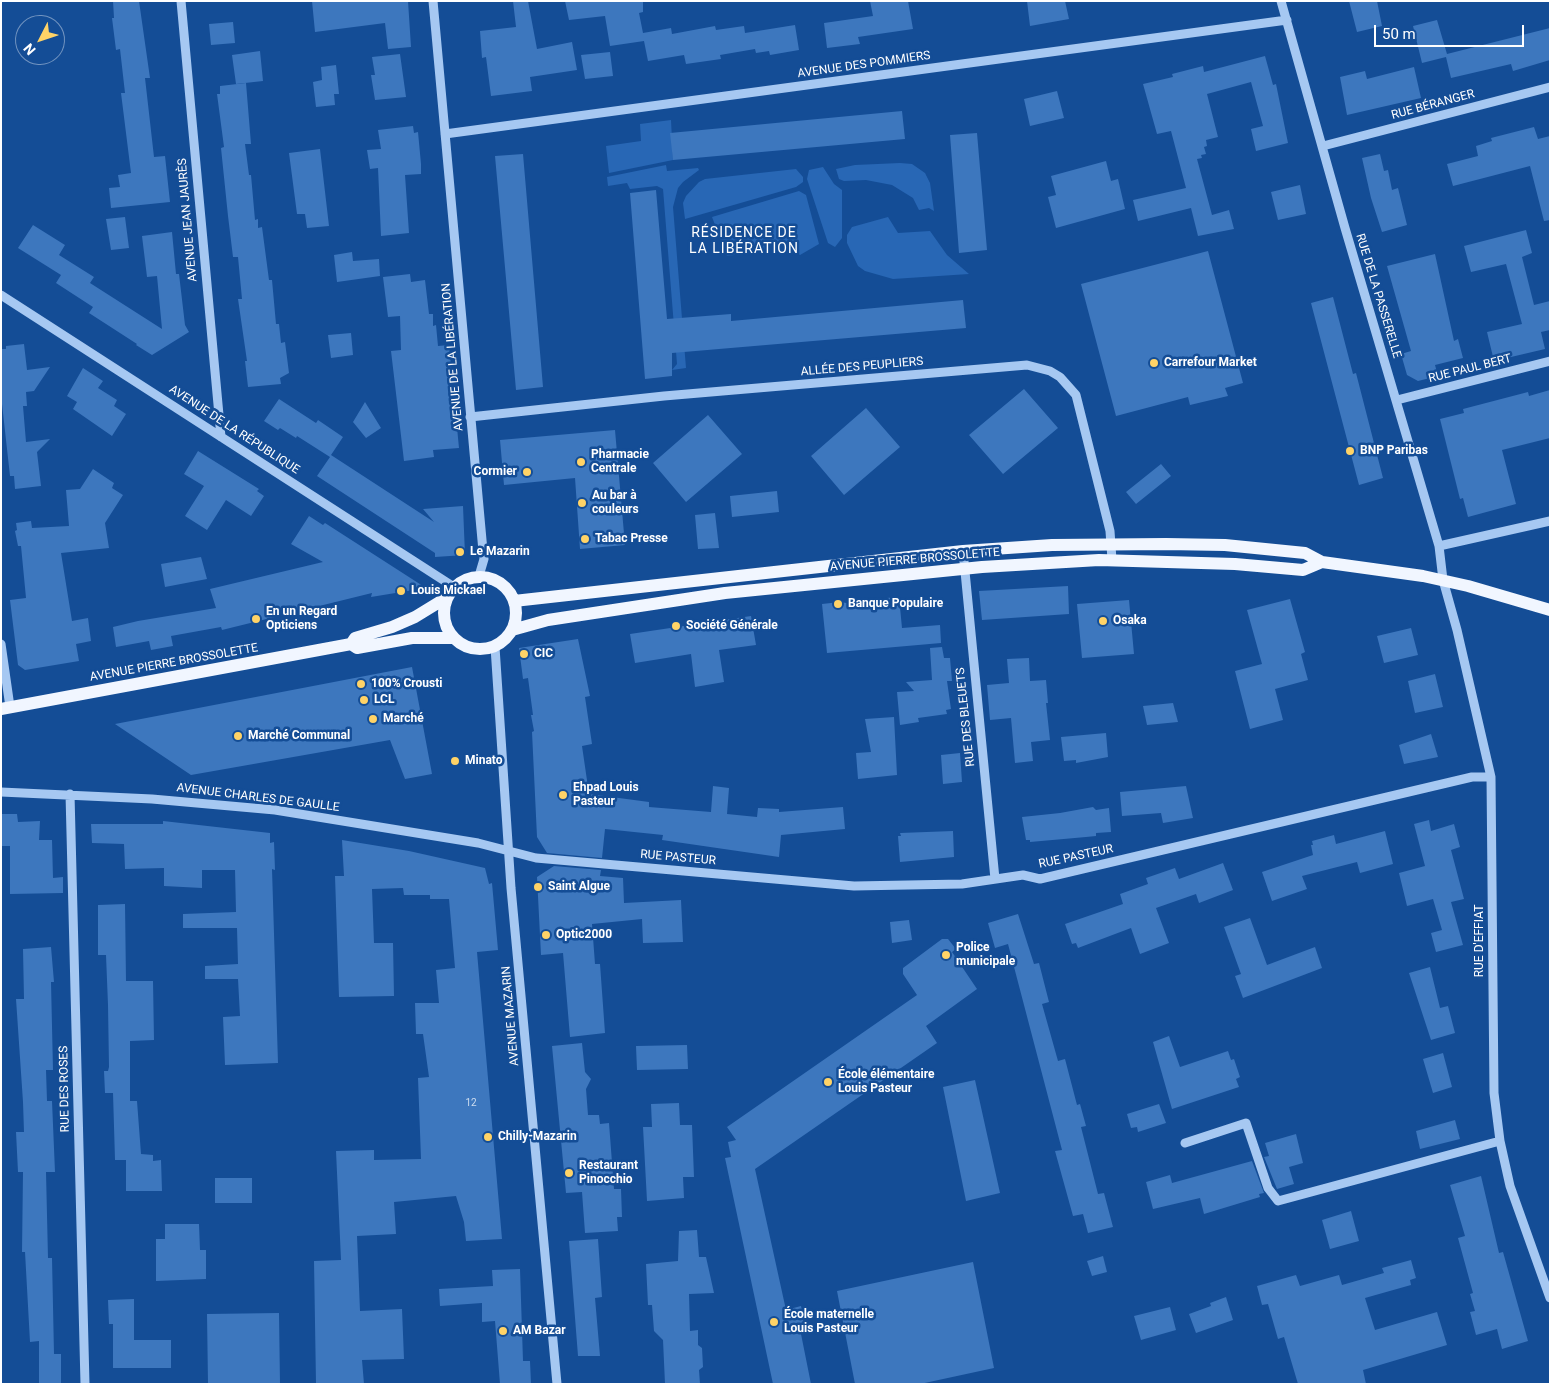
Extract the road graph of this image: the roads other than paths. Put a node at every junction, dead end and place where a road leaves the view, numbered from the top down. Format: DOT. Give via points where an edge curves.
graph roads {
  1 [pos="181,1"];
  2 [pos="433,1"];
  3 [pos="1282,1"];
  4 [pos="1287,20"];
  5 [pos="1550,88"];
  6 [pos="445,134"];
  7 [pos="1323,146"];
  8 [pos="1,295"];
  9 [pos="1550,361"];
  10 [pos="1397,400"];
  11 [pos="470,417"];
  12 [pos="221,436"];
  13 [pos="1550,521"];
  14 [pos="1112,543"];
  15 [pos="1439,546"];
  16 [pos="963,552"];
  17 [pos="1112,560"];
  18 [pos="1322,562"];
  19 [pos="965,569"];
  20 [pos="479,576"];
  21 [pos="1443,580"];
  22 [pos="454,587"];
  23 [pos="635,588"];
  24 [pos="446,598"];
  25 [pos="514,600"];
  26 [pos="612,610"];
  27 [pos="1550,610"];
  28 [pos="512,630"];
  29 [pos="452,638"];
  30 [pos="1,644"];
  31 [pos="351,644"];
  32 [pos="495,647"];
  33 [pos="6,708"];
  34 [pos="1491,777"];
  35 [pos="1,792"];
  36 [pos="70,794"];
  37 [pos="510,851"];
  38 [pos="995,879"];
  39 [pos="1500,1141"];
  40 [pos="1185,1143"];
  41 [pos="1550,1298"];
  42 [pos="85,1384"];
  43 [pos="557,1384"];
  1 -- 12 [label="street, AVENUE JEAN JAURÈS"];
  2 -- 6 [label="street, AVENUE DE LA LIBÉRATION"];
  3 -- 4 [label="street, RUE DE LA PASSERELLE"];
  4 -- 6 [label="street, AVENUE DES POMMIERS"];
  4 -- 7 [label="street, RUE DE LA PASSERELLE"];
  5 -- 7 [label="street, RUE BÉRANGER"];
  6 -- 11 [label="street, AVENUE DE LA LIBÉRATION"];
  7 -- 10 [label="street, RUE DE LA PASSERELLE" via="1344,228"];
  8 -- 12 [label="street, AVENUE DE LA RÉPUBLIQUE"];
  9 -- 10 [label="street, RUE PAUL BERT"];
  10 -- 15 [label="street, RUE DE LA PASSERELLE"];
  11 -- 14 [label="street, ALLÉE DES PEUPLIERS" via="664,396 1027,366 1060,376 1076,395"];
  11 -- 20 [label="street, AVENUE DE LA LIBÉRATION" via="484,560"];
  12 -- 22 [label="street, AVENUE DE LA RÉPUBLIQUE"];
  13 -- 15 [label="street"];
  14 -- 16 [label="main road, AVENUE PIERRE BROSSOLETTE"];
  14 -- 17 [label="street, ALLÉE DES PEUPLIERS"];
  14 -- 18 [label="main road, AVENUE PIERRE BROSSOLETTE" via="1225,545 1305,553"];
  15 -- 21 [label="street, RUE DE LA PASSERELLE"];
  16 -- 19 [label="street, RUE DES BLEUETS"];
  16 -- 23 [label="main road, AVENUE PIERRE BROSSOLETTE"];
  17 -- 18 [label="main road, AVENUE PIERRE BROSSOLETTE" via="1304,570"];
  17 -- 19 [label="main road, AVENUE PIERRE BROSSOLETTE"];
  18 -- 21 [label="main road, AVENUE PIERRE BROSSOLETTE"];
  19 -- 26 [label="main road, AVENUE PIERRE BROSSOLETTE" via="725,593"];
  19 -- 38 [label="street, RUE DES BLEUETS"];
  20 -- 22 [label="main road" via="465,579"];
  20 -- 25 [label="main road" via="498,581"];
  21 -- 27 [label="main road, AVENUE PIERRE BROSSOLETTE"];
  21 -- 34 [label="street, RUE D'EFFIAT"];
  22 -- 24 [label="main road"];
  23 -- 25 [label="main road, AVENUE PIERRE BROSSOLETTE"];
  23 -- 26 [label="main road" via="631,599"];
  24 -- 29 [label="main road" via="443,611 445,625"];
  24 -- 31 [label="main road, AVENUE PIERRE BROSSOLETTE" via="392,627 355,638"];
  25 -- 28 [label="main road" via="516,618"];
  26 -- 28 [label="main road, AVENUE PIERRE BROSSOLETTE" via="548,620"];
  28 -- 32 [label="main road"];
  29 -- 31 [label="main road, AVENUE PIERRE BROSSOLETTE" via="412,638 357,648"];
  29 -- 32 [label="main road" via="465,647 480,650"];
  30 -- 33 [label="street"];
  31 -- 33 [label="main road, AVENUE PIERRE BROSSOLETTE"];
  32 -- 37 [label="street, AVENUE MAZARIN"];
  34 -- 38 [label="street, RUE PASTEUR" via="1472,777 1040,879 1023,875"];
  34 -- 39 [label="street, RUE D'EFFIAT" via="1494,1093"];
  35 -- 36 [label="street, AVENUE CHARLES DE GAULLE"];
  36 -- 37 [label="street, AVENUE CHARLES DE GAULLE" via="274,810 468,841"];
  36 -- 42 [label="street, RUE DES ROSES"];
  37 -- 38 [label="street, RUE PASTEUR" via="536,858 854,886 962,884"];
  37 -- 43 [label="street, AVENUE MAZARIN"];
  39 -- 40 [label="street" via="1278,1200 1268,1188 1246,1123"];
  39 -- 41 [label="street, RUE D'EFFIAT" via="1510,1186"];
}
